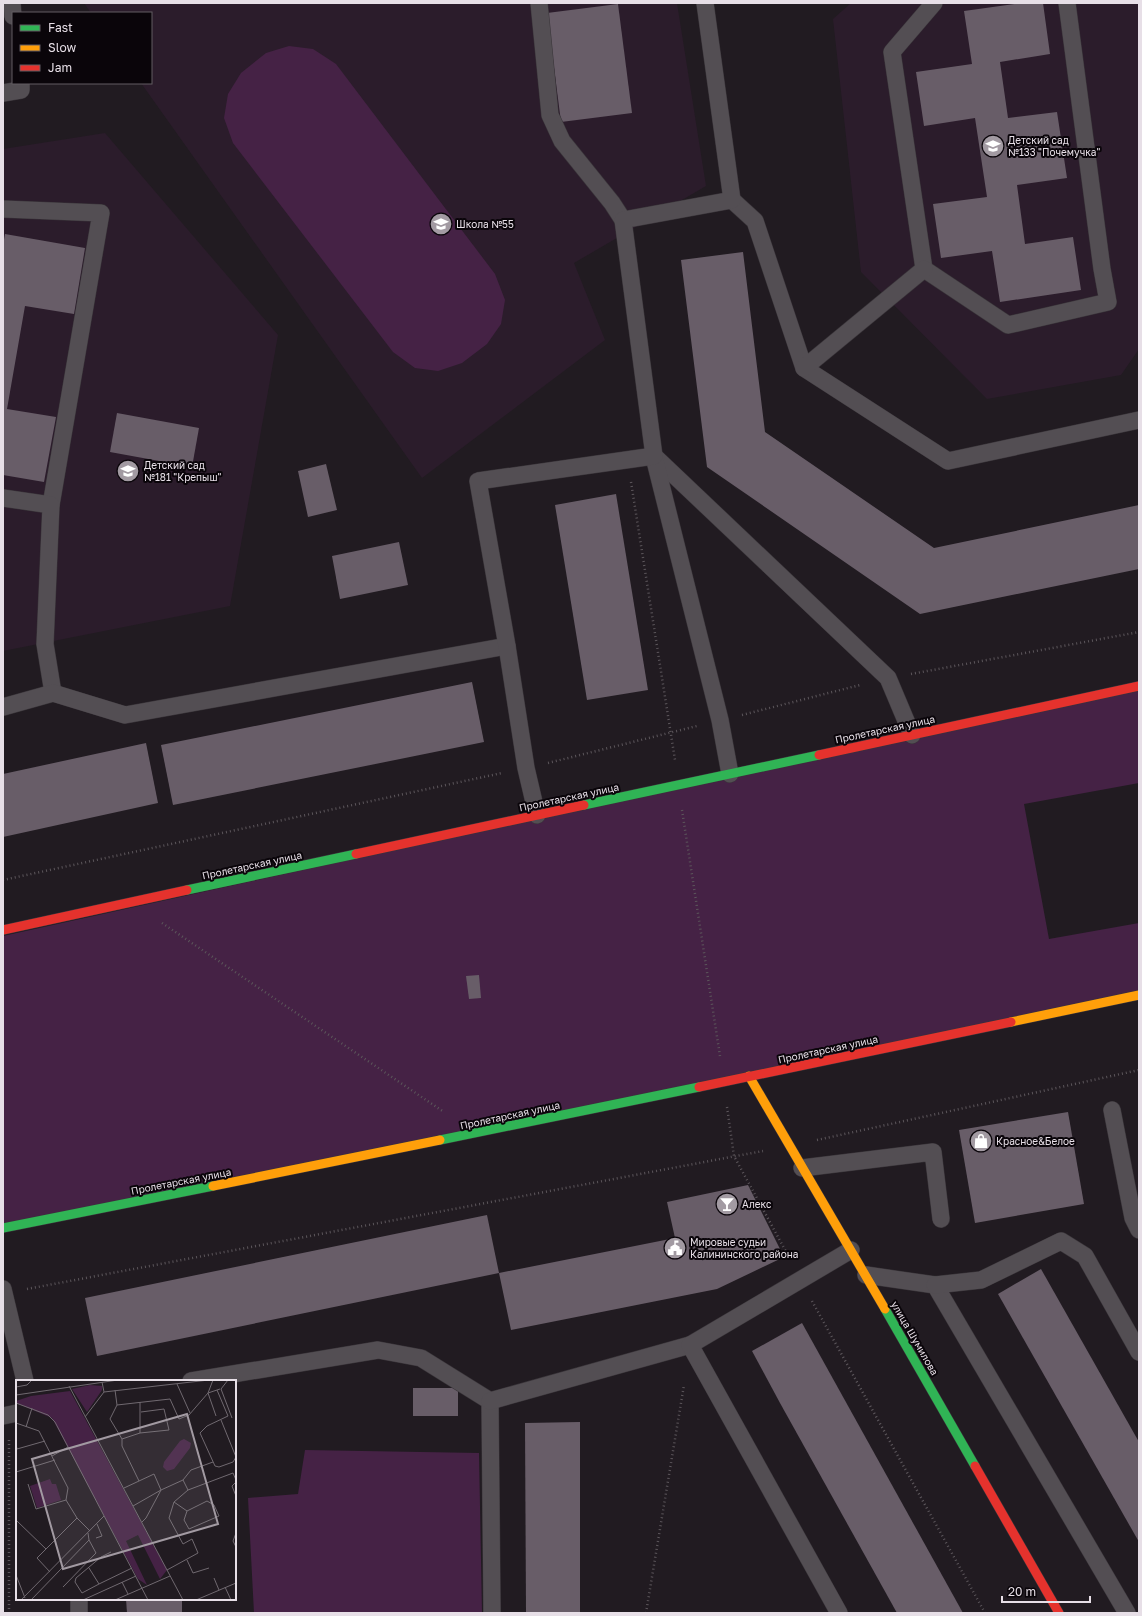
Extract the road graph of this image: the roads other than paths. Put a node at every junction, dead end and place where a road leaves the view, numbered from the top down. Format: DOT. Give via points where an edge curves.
graph roads {
  1 [pos="539,3"];
  2 [pos="705,3"];
  3 [pos="934,3"];
  4 [pos="1067,3"];
  5 [pos="21,84"];
  6 [pos="3,93"];
  7 [pos="732,200"];
  8 [pos="3,209"];
  9 [pos="623,220"];
  10 [pos="924,269"];
  11 [pos="804,368"];
  12 [pos="1139,420"];
  13 [pos="654,456"];
  14 [pos="3,498"];
  15 [pos="51,505"];
  16 [pos="507,646"];
  17 [pos="1139,686"];
  18 [pos="53,693"];
  19 [pos="3,707"];
  20 [pos="912,735"];
  21 [pos="730,774"];
  22 [pos="537,815"];
  23 [pos="3,930"];
  24 [pos="1139,995"];
  25 [pos="749,1076"];
  26 [pos="1112,1110"];
  27 [pos="802,1168"];
  28 [pos="941,1219"];
  29 [pos="3,1228"];
  30 [pos="1139,1230"];
  31 [pos="851,1250"];
  32 [pos="866,1276"];
  33 [pos="935,1285"];
  34 [pos="4,1291"];
  35 [pos="690,1345"];
  36 [pos="1139,1352"];
  37 [pos="25,1380"];
  38 [pos="197,1380"];
  39 [pos="490,1401"];
  40 [pos="79,1600"];
  41 [pos="79,1613"];
  42 [pos="492,1613"];
  43 [pos="839,1613"];
  44 [pos="1060,1613"];
  45 [pos="1127,1613"];
  1 -- 9 [label="lane" via="550,115 562,141"];
  2 -- 7 [label="lane"];
  3 -- 10 [label="lane" via="892,52"];
  4 -- 10 [label="lane" via="1108,302 1008,325"];
  5 -- 6 [label="lane" via="22,90"];
  7 -- 9 [label="lane"];
  7 -- 11 [label="lane" via="755,221"];
  8 -- 15 [label="lane" via="101,213"];
  9 -- 13 [label="lane"];
  10 -- 11 [label="lane"];
  11 -- 12 [label="lane" via="948,461"];
  13 -- 16 [label="lane" via="478,481"];
  13 -- 20 [label="lane" via="888,678"];
  13 -- 21 [label="lane" via="720,720"];
  14 -- 15 [label="lane"];
  15 -- 18 [label="lane" via="45,644"];
  16 -- 18 [label="lane" via="125,715"];
  16 -- 22 [label="lane" via="526,768"];
  17 -- 20 [label="street, Пролетарская улица"];
  18 -- 19 [label="lane"];
  20 -- 21 [label="street, Пролетарская улица"];
  21 -- 22 [label="street, Пролетарская улица"];
  22 -- 23 [label="street, Пролетарская улица"];
  24 -- 25 [label="street, Пролетарская улица"];
  25 -- 27 [label="street, улица Шумилова"];
  25 -- 29 [label="street, Пролетарская улица"];
  26 -- 30 [label="lane" via="1133,1218"];
  27 -- 28 [label="lane" via="932,1152"];
  27 -- 31 [label="street, улица Шумилова"];
  31 -- 32 [label="street, улица Шумилова"];
  31 -- 35 [label="lane"];
  32 -- 33 [label="lane"];
  32 -- 44 [label="street, улица Шумилова"];
  33 -- 36 [label="lane" via="981,1280 1061,1241 1085,1256"];
  33 -- 45 [label="lane"];
  34 -- 37 [label="lane"];
  35 -- 39 [label="lane"];
  35 -- 43 [label="lane"];
  38 -- 39 [label="lane" via="378,1350 422,1358"];
  39 -- 42 [label="lane"];
  40 -- 41 [label="lane"];
}
